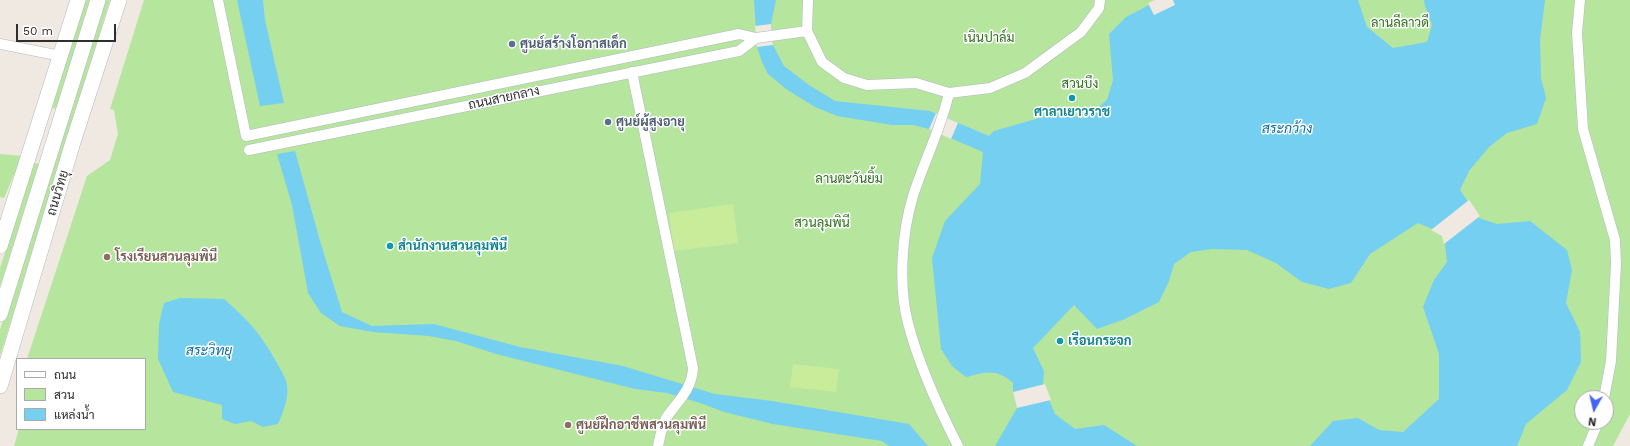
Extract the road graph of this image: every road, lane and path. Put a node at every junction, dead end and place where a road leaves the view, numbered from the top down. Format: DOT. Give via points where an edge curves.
graph roads {
  1 [pos="78,0"];
  2 [pos="98,0"];
  3 [pos="119,0"];
  4 [pos="218,0"];
  5 [pos="808,0"];
  6 [pos="1100,0"];
  7 [pos="1580,0"];
  8 [pos="807,31"];
  9 [pos="756,38"];
  10 [pos="0,44"];
  11 [pos="678,46"];
  12 [pos="61,56"];
  13 [pos="682,62"];
  14 [pos="632,72"];
  15 [pos="539,74"];
  16 [pos="543,90"];
  17 [pos="949,93"];
  18 [pos="406,102"];
  19 [pos="409,117"];
  20 [pos="37,131"];
  21 [pos="54,135"];
  22 [pos="249,150"];
  23 [pos="0,246"];
  24 [pos="0,314"];
  25 [pos="0,386"];
  26 [pos="1606,390"];
  27 [pos="1595,430"];
  28 [pos="658,446"];
  29 [pos="958,446"];
  30 [pos="1588,446"];
  1 -- 12 [label="main road"];
  2 -- 21 [label="main road, ถนนวิทยุ"];
  3 -- 25 [label="main road, ถนนวิทยุ" via="73,142"];
  4 -- 18 [label="street, ถนนสายกลาง" via="246,136"];
  5 -- 8 [label="street"];
  6 -- 17 [label="street" via="1099,8 1081,32 1025,73 990,88"];
  7 -- 26 [label="street" via="1578,33 1583,129 1615,240 1611,361"];
  8 -- 9 [label="street, ถนนสายกลาง"];
  8 -- 17 [label="street" via="822,62 844,78 867,85 916,83"];
  9 -- 11 [label="street, ถนนสายกลาง" via="739,34"];
  9 -- 13 [label="street, ถนนสายกลาง" via="739,51"];
  10 -- 12 [label="street"];
  11 -- 13 [label="street"];
  11 -- 15 [label="street, ถนนสายกลาง"];
  12 -- 20 [label="main road"];
  13 -- 14 [label="street, ถนนสายกลาง"];
  14 -- 16 [label="street, ถนนสายกลาง"];
  14 -- 28 [label="street" via="693,368 691,382 665,420"];
  15 -- 16 [label="street"];
  15 -- 18 [label="street, ถนนสายกลาง"];
  16 -- 19 [label="street, ถนนสายกลาง"];
  17 -- 29 [label="street" via="944,117 913,197 906,227 903,259 908,322 936,402"];
  18 -- 19 [label="street"];
  19 -- 22 [label="street, ถนนสายกลาง"];
  20 -- 21 [label="main road"];
  20 -- 23 [label="main road"];
  21 -- 24 [label="main road, ถนนวิทยุ"];
  27 -- 30 [label="street"];
}
